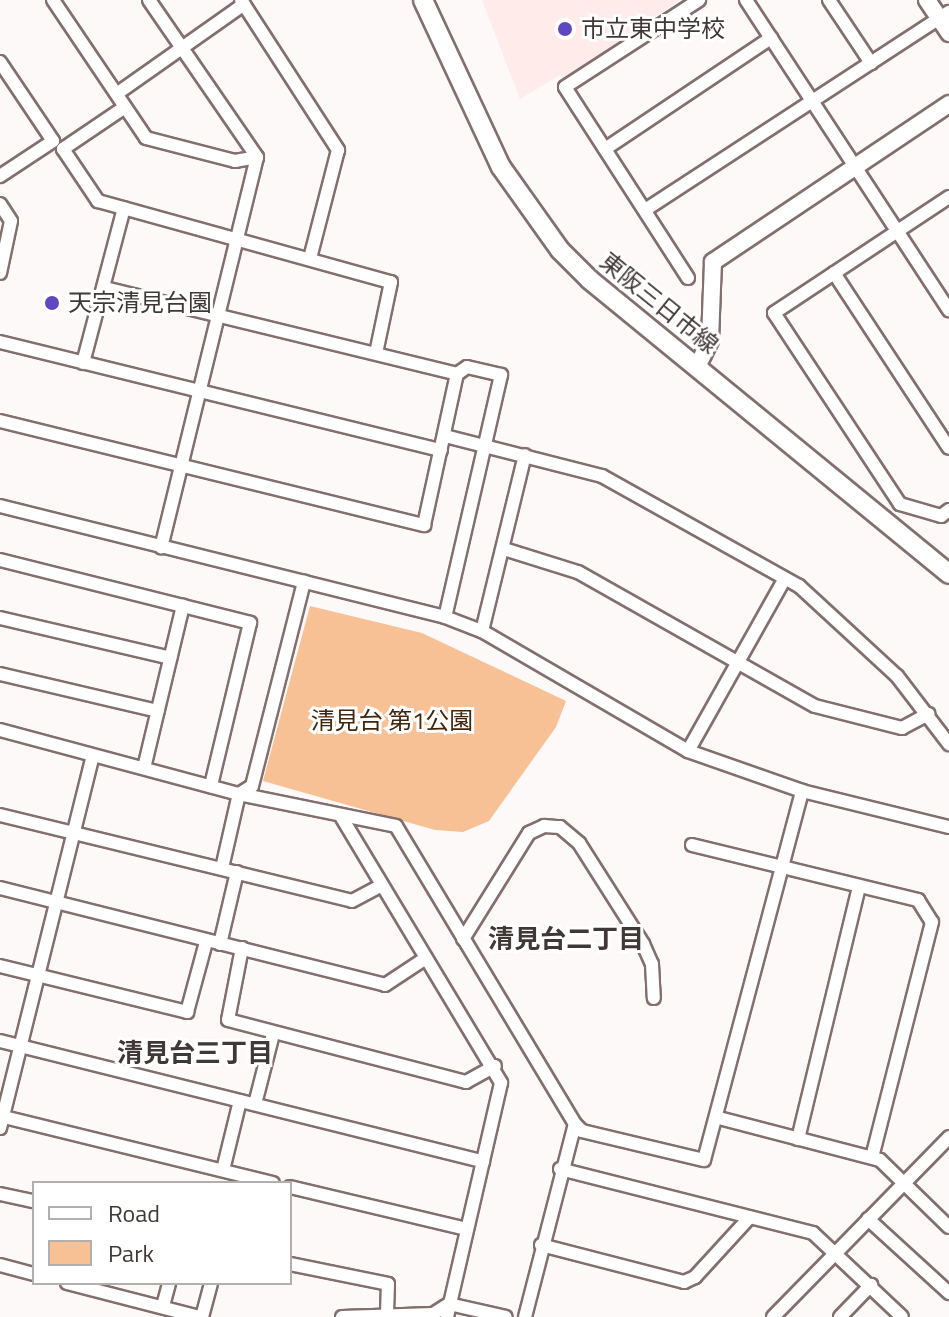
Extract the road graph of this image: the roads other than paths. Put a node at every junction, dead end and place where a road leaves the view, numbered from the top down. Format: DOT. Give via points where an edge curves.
graph roads {
  1 [pos="53,0"];
  2 [pos="149,0"];
  3 [pos="423,0"];
  4 [pos="699,0"];
  5 [pos="746,0"];
  6 [pos="829,0"];
  7 [pos="927,0"];
  8 [pos="242,2"];
  9 [pos="944,15"];
  10 [pos="949,33"];
  11 [pos="771,38"];
  12 [pos="183,48"];
  13 [pos="0,62"];
  14 [pos="871,63"];
  15 [pos="118,93"];
  16 [pos="812,101"];
  17 [pos="949,104"];
  18 [pos="125,107"];
  19 [pos="605,149"];
  20 [pos="257,157"];
  21 [pos="855,167"];
  22 [pos="0,176"];
  23 [pos="949,197"];
  24 [pos="0,204"];
  25 [pos="124,208"];
  26 [pos="645,210"];
  27 [pos="897,231"];
  28 [pos="235,240"];
  29 [pos="310,258"];
  30 [pos="0,273"];
  31 [pos="834,273"];
  32 [pos="688,278"];
  33 [pos="105,288"];
  34 [pos="949,310"];
  35 [pos="216,316"];
  36 [pos="0,342"];
  37 [pos="376,353"];
  38 [pos="83,363"];
  39 [pos="698,365"];
  40 [pos="457,374"];
  41 [pos="199,390"];
  42 [pos="0,421"];
  43 [pos="445,436"];
  44 [pos="484,445"];
  45 [pos="949,448"];
  46 [pos="441,450"];
  47 [pos="525,455"];
  48 [pos="180,467"];
  49 [pos="0,506"];
  50 [pos="949,510"];
  51 [pos="161,547"];
  52 [pos="504,549"];
  53 [pos="0,560"];
  54 [pos="949,574"];
  55 [pos="784,580"];
  56 [pos="304,582"];
  57 [pos="183,606"];
  58 [pos="445,617"];
  59 [pos="0,618"];
  60 [pos="482,631"];
  61 [pos="170,658"];
  62 [pos="736,664"];
  63 [pos="0,674"];
  64 [pos="158,711"];
  65 [pos="928,714"];
  66 [pos="0,730"];
  67 [pos="949,744"];
  68 [pos="688,751"];
  69 [pos="93,756"];
  70 [pos="144,768"];
  71 [pos="211,786"];
  72 [pos="802,791"];
  73 [pos="239,794"];
  74 [pos="0,815"];
  75 [pos="342,818"];
  76 [pos="948,824"];
  77 [pos="72,832"];
  78 [pos="692,845"];
  79 [pos="222,868"];
  80 [pos="784,869"];
  81 [pos="237,872"];
  82 [pos="382,885"];
  83 [pos="859,887"];
  84 [pos="0,888"];
  85 [pos="54,902"];
  86 [pos="463,939"];
  87 [pos="206,942"];
  88 [pos="220,944"];
  89 [pos="242,948"];
  90 [pos="426,958"];
  91 [pos="0,966"];
  92 [pos="38,975"];
  93 [pos="654,998"];
  94 [pos="273,1034"];
  95 [pos="0,1041"];
  96 [pos="20,1046"];
  97 [pos="495,1066"];
  98 [pos="240,1101"];
  99 [pos="255,1104"];
  100 [pos="719,1118"];
  101 [pos="1,1120"];
  102 [pos="575,1124"];
  103 [pos="949,1137"];
  104 [pos="798,1139"];
  105 [pos="872,1157"];
  106 [pos="483,1161"];
  107 [pos="560,1169"];
  108 [pos="223,1170"];
  109 [pos="238,1179"];
  110 [pos="903,1181"];
  111 [pos="292,1187"];
  112 [pos="0,1194"];
  113 [pos="32,1201"];
  114 [pos="750,1217"];
  115 [pos="868,1219"];
  116 [pos="949,1227"];
  117 [pos="466,1229"];
  118 [pos="541,1245"];
  119 [pos="836,1253"];
  120 [pos="292,1264"];
  121 [pos="0,1265"];
  122 [pos="32,1273"];
  123 [pos="75,1285"];
  124 [pos="168,1285"];
  125 [pos="210,1285"];
  126 [pos="871,1285"];
  127 [pos="949,1293"];
  128 [pos="163,1306"];
  129 [pos="448,1310"];
  130 [pos="387,1315"];
  131 [pos="201,1317"];
  132 [pos="342,1317"];
  133 [pos="506,1317"];
  134 [pos="525,1317"];
  135 [pos="773,1317"];
  136 [pos="840,1317"];
  137 [pos="902,1317"];
  1 -- 15 [label="street"];
  2 -- 12 [label="street"];
  3 -- 39 [label="main road, 東阪三日市線" via="501,167 530,210 590,280"];
  4 -- 19 [label="street" via="565,87"];
  5 -- 11 [label="street"];
  6 -- 14 [label="street"];
  7 -- 9 [label="street"];
  8 -- 12 [label="street"];
  8 -- 29 [label="street" via="338,150"];
  9 -- 10 [label="street"];
  9 -- 14 [label="street"];
  11 -- 16 [label="street"];
  11 -- 19 [label="street"];
  12 -- 15 [label="street"];
  12 -- 20 [label="street"];
  13 -- 22 [label="street" via="53,141"];
  14 -- 16 [label="street"];
  15 -- 18 [label="street"];
  16 -- 21 [label="street"];
  16 -- 26 [label="street"];
  17 -- 21 [label="street"];
  18 -- 20 [label="street" via="146,138 235,161"];
  18 -- 25 [label="street" via="63,149 98,201"];
  19 -- 26 [label="street"];
  20 -- 28 [label="street"];
  21 -- 27 [label="street"];
  21 -- 39 [label="street" via="713,262 710,340"];
  23 -- 27 [label="street"];
  24 -- 30 [label="street" via="11,221"];
  25 -- 28 [label="street"];
  25 -- 33 [label="street"];
  26 -- 32 [label="street"];
  27 -- 31 [label="street"];
  27 -- 34 [label="street"];
  28 -- 29 [label="street"];
  28 -- 35 [label="street"];
  29 -- 37 [label="street" via="391,282"];
  31 -- 45 [label="street"];
  31 -- 50 [label="street" via="774,313 900,504 941,516"];
  33 -- 35 [label="street"];
  33 -- 38 [label="street"];
  35 -- 37 [label="street"];
  35 -- 41 [label="street"];
  36 -- 38 [label="street"];
  37 -- 40 [label="street"];
  38 -- 41 [label="street"];
  39 -- 54 [label="main road, 東阪三日市線"];
  40 -- 43 [label="street"];
  40 -- 44 [label="street" via="467,367 501,375"];
  41 -- 46 [label="street"];
  41 -- 48 [label="street"];
  42 -- 48 [label="street"];
  43 -- 44 [label="street"];
  43 -- 46 [label="street"];
  44 -- 47 [label="street"];
  44 -- 58 [label="street"];
  46 -- 48 [label="street" via="424,525"];
  47 -- 52 [label="street"];
  47 -- 55 [label="street" via="624,486"];
  48 -- 51 [label="street"];
  49 -- 51 [label="street"];
  51 -- 56 [label="street"];
  52 -- 60 [label="street"];
  52 -- 62 [label="street" via="578,572"];
  53 -- 57 [label="street"];
  55 -- 62 [label="street"];
  55 -- 65 [label="street" via="799,586 856,633"];
  56 -- 58 [label="street"];
  56 -- 73 [label="street" via="252,786"];
  57 -- 61 [label="street"];
  57 -- 71 [label="street" via="250,623"];
  58 -- 60 [label="street"];
  59 -- 61 [label="street"];
  60 -- 68 [label="street"];
  61 -- 64 [label="street"];
  62 -- 65 [label="street" via="815,706 867,720 902,728"];
  62 -- 68 [label="street"];
  63 -- 64 [label="street"];
  64 -- 70 [label="street"];
  65 -- 67 [label="street"];
  66 -- 69 [label="street"];
  68 -- 72 [label="street"];
  69 -- 70 [label="street"];
  69 -- 77 [label="street"];
  70 -- 71 [label="street"];
  71 -- 73 [label="street"];
  72 -- 76 [label="street"];
  72 -- 80 [label="street"];
  73 -- 75 [label="street"];
  73 -- 79 [label="street"];
  74 -- 77 [label="street"];
  75 -- 82 [label="street"];
  75 -- 86 [label="street" via="396,826"];
  77 -- 79 [label="street"];
  77 -- 85 [label="street"];
  78 -- 80 [label="street"];
  79 -- 81 [label="street"];
  80 -- 83 [label="street"];
  80 -- 100 [label="street"];
  81 -- 82 [label="street" via="352,901"];
  81 -- 88 [label="street"];
  82 -- 90 [label="street"];
  83 -- 104 [label="street"];
  83 -- 105 [label="street" via="918,900 932,922"];
  84 -- 85 [label="street"];
  85 -- 87 [label="street"];
  85 -- 92 [label="street"];
  86 -- 93 [label="street" via="529,833 544,826 560,827 579,843 643,944 652,964"];
  86 -- 102 [label="street"];
  87 -- 88 [label="street"];
  87 -- 92 [label="street" via="187,1012"];
  88 -- 89 [label="street"];
  89 -- 90 [label="street" via="385,985"];
  89 -- 94 [label="street" via="228,1020"];
  90 -- 97 [label="street"];
  91 -- 92 [label="street"];
  92 -- 96 [label="street"];
  94 -- 97 [label="street" via="466,1082"];
  94 -- 99 [label="street"];
  95 -- 96 [label="street"];
  96 -- 98 [label="street"];
  96 -- 101 [label="street"];
  97 -- 106 [label="street" via="501,1083"];
  98 -- 99 [label="street"];
  98 -- 108 [label="street"];
  99 -- 106 [label="street"];
  100 -- 102 [label="street" via="704,1160 582,1131"];
  100 -- 104 [label="street"];
  101 -- 108 [label="street"];
  102 -- 107 [label="street"];
  103 -- 110 [label="street"];
  104 -- 105 [label="street"];
  105 -- 110 [label="street"];
  106 -- 117 [label="street"];
  107 -- 114 [label="street"];
  107 -- 118 [label="street"];
  108 -- 109 [label="street"];
  110 -- 115 [label="street"];
  110 -- 116 [label="street"];
  111 -- 117 [label="street"];
  112 -- 113 [label="street"];
  114 -- 118 [label="street" via="695,1277 684,1282"];
  114 -- 119 [label="street" via="813,1233"];
  115 -- 119 [label="street"];
  115 -- 127 [label="street"];
  117 -- 129 [label="street"];
  118 -- 134 [label="street"];
  119 -- 126 [label="street"];
  119 -- 135 [label="street"];
  120 -- 130 [label="street" via="388,1284"];
  121 -- 122 [label="street"];
  123 -- 128 [label="street"];
  124 -- 128 [label="street"];
  125 -- 131 [label="street"];
  126 -- 136 [label="street"];
  126 -- 137 [label="street"];
  128 -- 131 [label="street"];
  129 -- 130 [label="street"];
  129 -- 133 [label="street"];
  130 -- 132 [label="street"];
}
